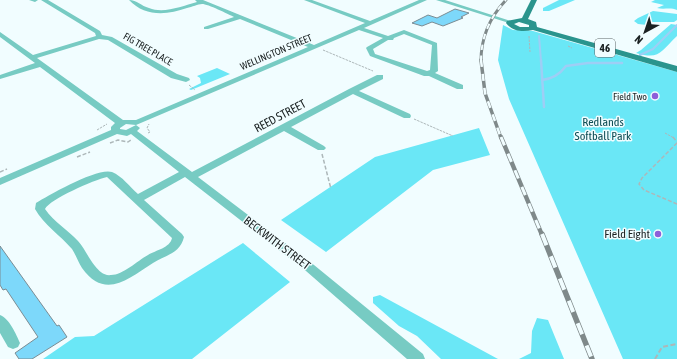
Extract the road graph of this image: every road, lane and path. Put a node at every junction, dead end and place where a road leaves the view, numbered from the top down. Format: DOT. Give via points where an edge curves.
graph roads {
  1 [pos="32,0"];
  2 [pos="35,0"];
  3 [pos="44,0"];
  4 [pos="132,0"];
  5 [pos="307,0"];
  6 [pos="424,0"];
  7 [pos="439,0"];
  8 [pos="534,0"];
  9 [pos="200,1"];
  10 [pos="240,17"];
  11 [pos="524,21"];
  12 [pos="511,22"];
  13 [pos="371,23"];
  14 [pos="206,28"];
  15 [pos="358,28"];
  16 [pos="392,28"];
  17 [pos="531,29"];
  18 [pos="404,32"];
  19 [pos="0,34"];
  20 [pos="99,37"];
  21 [pos="384,39"];
  22 [pos="314,47"];
  23 [pos="530,52"];
  24 [pos="33,57"];
  25 [pos="41,64"];
  26 [pos="677,69"];
  27 [pos="431,70"];
  28 [pos="0,77"];
  29 [pos="380,77"];
  30 [pos="186,80"];
  31 [pos="460,87"];
  32 [pos="352,91"];
  33 [pos="204,94"];
  34 [pos="407,116"];
  35 [pos="118,127"];
  36 [pos="284,127"];
  37 [pos="135,130"];
  38 [pos="665,133"];
  39 [pos="453,136"];
  40 [pos="677,143"];
  41 [pos="107,144"];
  42 [pos="321,148"];
  43 [pos="96,149"];
  44 [pos="72,159"];
  45 [pos="188,175"];
  46 [pos="0,182"];
  47 [pos="331,189"];
  48 [pos="137,199"];
  49 [pos="677,204"];
  50 [pos="0,321"];
  51 [pos="13,343"];
  52 [pos="677,344"];
  53 [pos="418,359"];
  54 [pos="655,359"];
  1 -- 2 [label="street"];
  3 -- 20 [label="street" via="98,32"];
  4 -- 9 [label="street" via="152,12 159,13"];
  5 -- 13 [label="street"];
  6 -- 13 [label="street, WELLINGTON STREET"];
  7 -- 12 [label="street"];
  8 -- 11 [label="main road"];
  9 -- 10 [label="street"];
  10 -- 14 [label="street"];
  10 -- 22 [label="street"];
  11 -- 12 [label="main road"];
  11 -- 17 [label="main road, 46" via="533,24"];
  12 -- 17 [label="main road, 46" via="511,25 518,28"];
  13 -- 15 [label="street, WELLINGTON STREET"];
  15 -- 21 [label="street"];
  15 -- 22 [label="street, WELLINGTON STREET"];
  16 -- 18 [label="street"];
  17 -- 23 [label="path"];
  17 -- 26 [label="main road, 46"];
  18 -- 21 [label="street"];
  18 -- 27 [label="street" via="435,44"];
  19 -- 24 [label="street"];
  20 -- 24 [label="street"];
  20 -- 30 [label="street, FIG TREE PLACE" via="110,38 174,76"];
  21 -- 27 [label="street" via="369,48 372,55 411,69"];
  22 -- 29 [label="path" via="383,75"];
  22 -- 33 [label="street, WELLINGTON STREET"];
  24 -- 25 [label="street"];
  25 -- 28 [label="street"];
  25 -- 35 [label="street"];
  27 -- 31 [label="street"];
  29 -- 32 [label="street, REED STREET"];
  30 -- 33 [label="path" via="190,87"];
  32 -- 34 [label="street"];
  32 -- 36 [label="street, REED STREET"];
  33 -- 37 [label="street, WELLINGTON STREET"];
  34 -- 39 [label="path"];
  35 -- 37 [label="street, WELLINGTON STREET" via="122,133"];
  35 -- 46 [label="street, WELLINGTON STREET"];
  36 -- 42 [label="street"];
  36 -- 45 [label="street, REED STREET"];
  37 -- 41 [label="path" via="128,142 118,140"];
  37 -- 45 [label="street, BECKWITH STREET"];
  38 -- 40 [label="path" via="673,137"];
  40 -- 49 [label="path" via="639,184 644,190"];
  42 -- 47 [label="path"];
  43 -- 44 [label="path"];
  45 -- 48 [label="street, REED STREET"];
  45 -- 53 [label="street, BECKWITH STREET" via="310,268"];
  48 -- 48 [label="street" via="176,234 178,242 171,249 113,281 98,277 86,264 76,245 40,210 40,206 60,194 108,174"];
  50 -- 51 [label="street"];
  52 -- 54 [label="path" via="662,347"];
}
